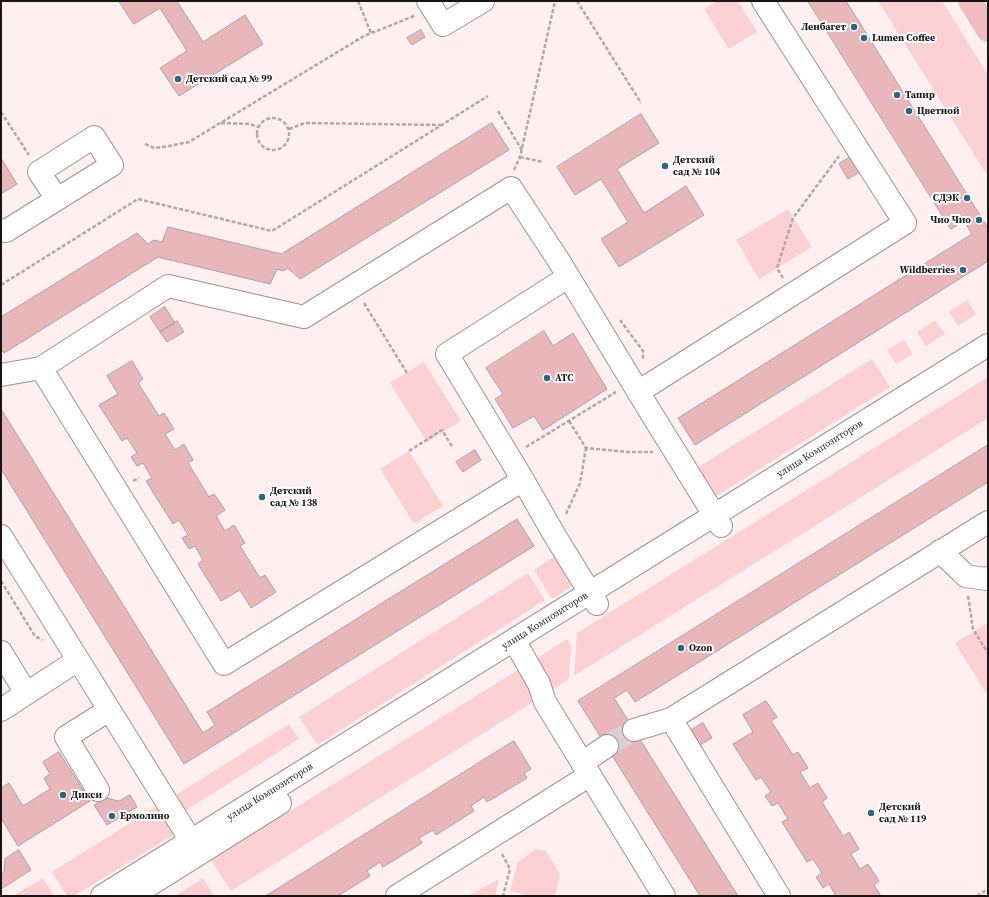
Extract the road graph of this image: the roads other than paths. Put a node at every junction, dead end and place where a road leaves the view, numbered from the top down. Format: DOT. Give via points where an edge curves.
graph roads {
  1 [pos="482,1"];
  2 [pos="764,1"];
  3 [pos="970,1"];
  4 [pos="430,5"];
  5 [pos="988,30"];
  6 [pos="57,199"];
  7 [pos="1,230"];
  8 [pos="568,277"];
  9 [pos="988,345"];
  10 [pos="988,359"];
  11 [pos="41,368"];
  12 [pos="1,375"];
  13 [pos="635,387"];
  14 [pos="523,480"];
  15 [pos="717,521"];
  16 [pos="988,522"];
  17 [pos="1,536"];
  18 [pos="940,552"];
  19 [pos="988,578"];
  20 [pos="593,598"];
  21 [pos="518,646"];
  22 [pos="1,652"];
  23 [pos="78,660"];
  24 [pos="26,693"];
  25 [pos="1,710"];
  26 [pos="109,710"];
  27 [pos="671,720"];
  28 [pos="634,730"];
  29 [pos="607,746"];
  30 [pos="586,769"];
  31 [pos="98,790"];
  32 [pos="195,847"];
  33 [pos="102,896"];
  34 [pos="132,896"];
  35 [pos="397,896"];
  36 [pos="664,896"];
  37 [pos="779,896"];
  1 -- 4 [label="street" via="443,25"];
  2 -- 13 [label="street" via="905,223 793,294"];
  3 -- 5 [label="main road"];
  6 -- 6 [label="street" via="112,165 94,137 39,172"];
  6 -- 7 [label="street" via="6,231"];
  8 -- 11 [label="street" via="511,188 304,317 168,286"];
  8 -- 13 [label="street"];
  8 -- 14 [label="street" via="446,354"];
  9 -- 15 [label="street, улица Композиторов"];
  10 -- 15 [label="street, улица Композиторов"];
  11 -- 12 [label="street"];
  11 -- 14 [label="street" via="224,664"];
  13 -- 15 [label="street"];
  14 -- 20 [label="street"];
  15 -- 20 [label="street, улица Композиторов"];
  16 -- 18 [label="street"];
  17 -- 23 [label="street"];
  18 -- 19 [label="street" via="966,576"];
  18 -- 27 [label="street"];
  20 -- 21 [label="street, улица Композиторов"];
  21 -- 30 [label="street" via="540,684 545,702"];
  21 -- 32 [label="street, улица Композиторов"];
  22 -- 24 [label="street"];
  23 -- 24 [label="street"];
  23 -- 26 [label="street"];
  24 -- 25 [label="street"];
  26 -- 31 [label="street" via="66,737"];
  26 -- 32 [label="street"];
  27 -- 28 [label="street"];
  27 -- 37 [label="street"];
  29 -- 30 [label="street"];
  30 -- 35 [label="street" via="493,836"];
  30 -- 36 [label="street"];
  32 -- 33 [label="street, улица Композиторов"];
  32 -- 34 [label="street, улица Композиторов"];
}
